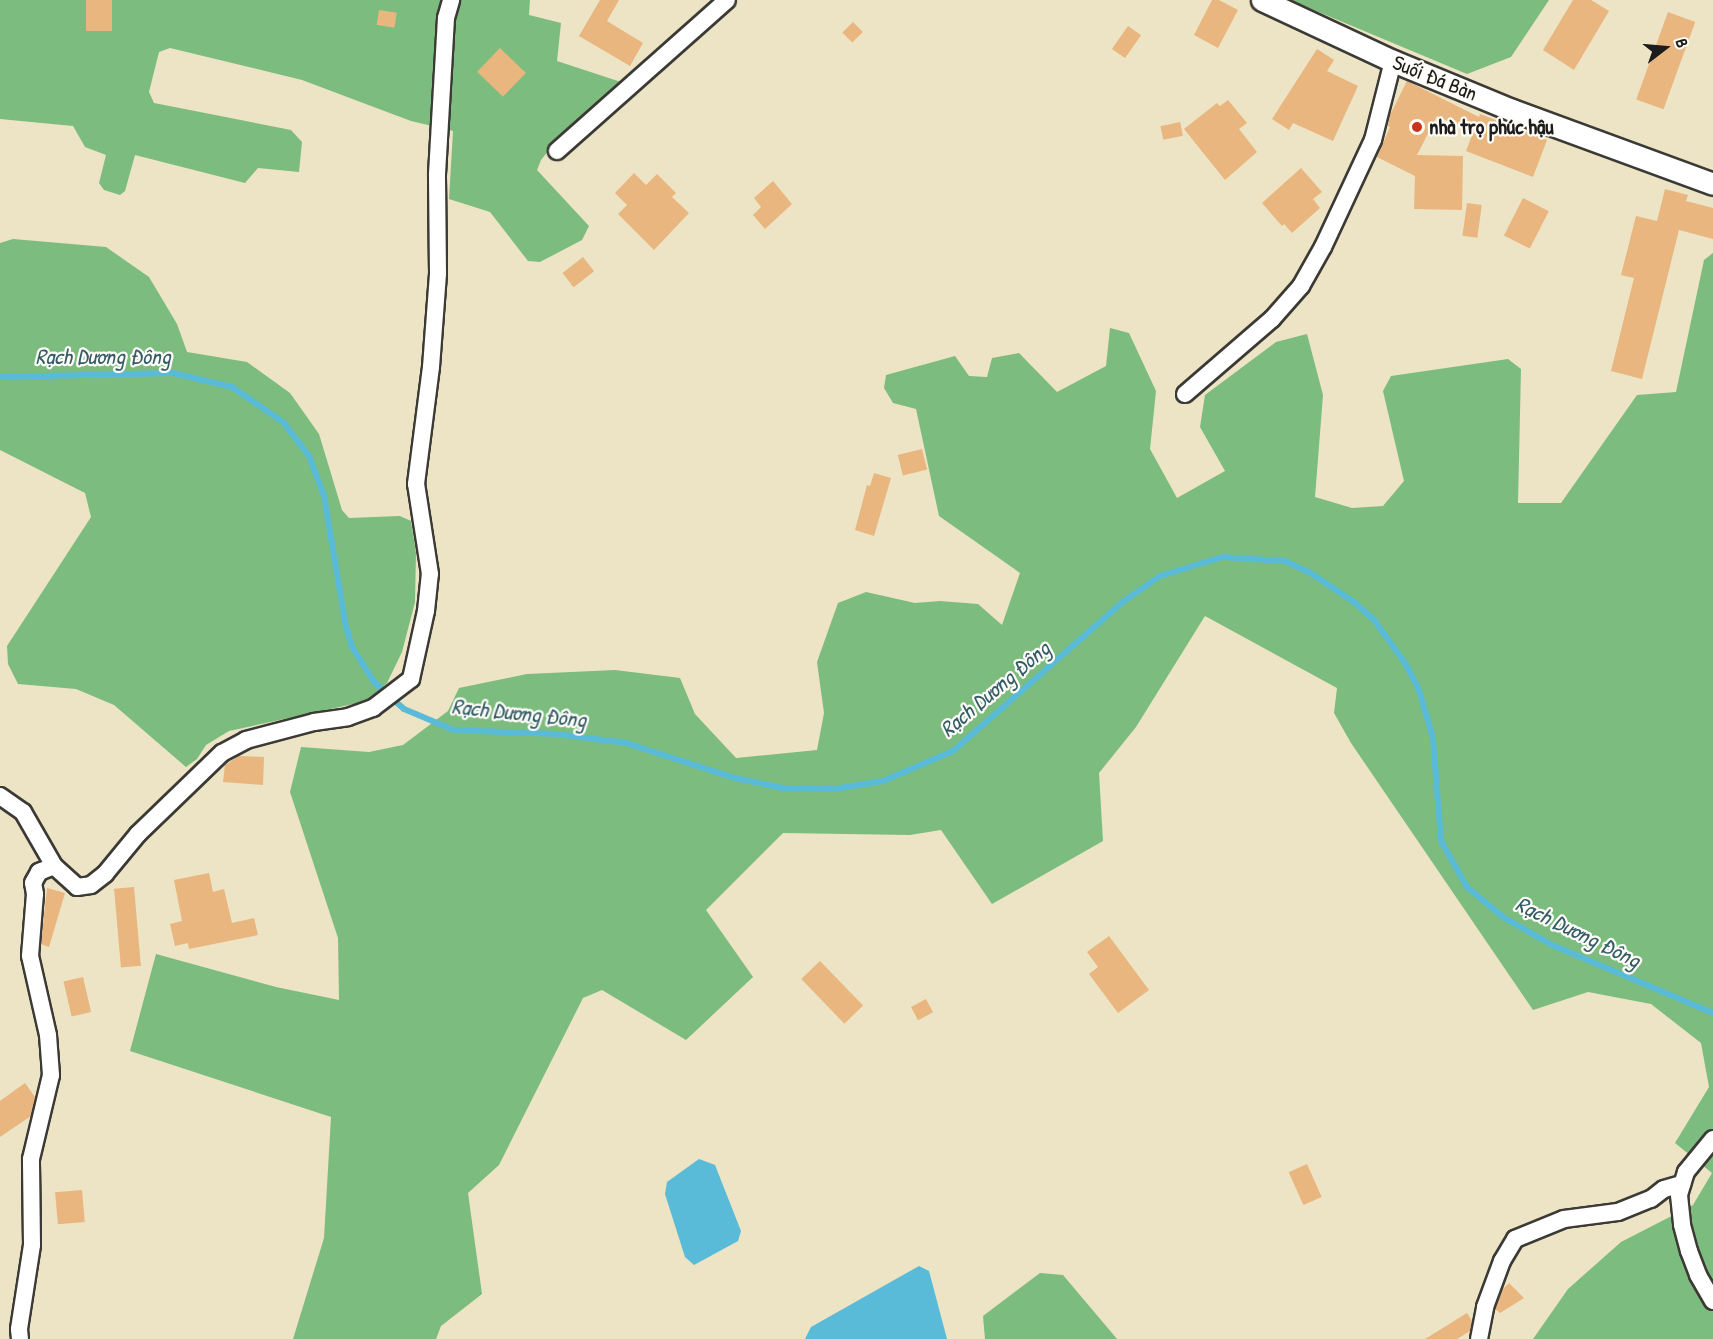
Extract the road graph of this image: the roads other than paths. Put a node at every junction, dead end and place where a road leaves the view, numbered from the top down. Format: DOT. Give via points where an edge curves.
graph roads {
  1 [pos="451,0"];
  2 [pos="727,0"];
  3 [pos="1262,0"];
  4 [pos="1393,61"];
  5 [pos="557,151"];
  6 [pos="1713,184"];
  7 [pos="1185,394"];
  8 [pos="0,796"];
  9 [pos="54,867"];
  10 [pos="1713,1139"];
  11 [pos="1682,1184"];
  12 [pos="1713,1301"];
  13 [pos="20,1339"];
  14 [pos="1479,1339"];
  1 -- 9 [label="street" via="446,18 437,174 438,273 416,484 430,574 411,679 373,708 246,740 222,753 183,788 91,885 77,887"];
  2 -- 5 [label="street"];
  3 -- 4 [label="street, Suối Đá Bàn"];
  4 -- 6 [label="street, Suối Đá Bàn" via="1512,110"];
  4 -- 7 [label="street" via="1373,140 1301,286 1272,319"];
  8 -- 9 [label="street" via="23,812"];
  9 -- 13 [label="street" via="39,872 33,883 30,956 48,1035 51,1076 31,1159 32,1245"];
  10 -- 11 [label="street" via="1686,1172"];
  11 -- 12 [label="street" via="1682,1225 1698,1275"];
  11 -- 14 [label="street" via="1618,1212 1563,1219 1515,1239 1485,1306"];
}
